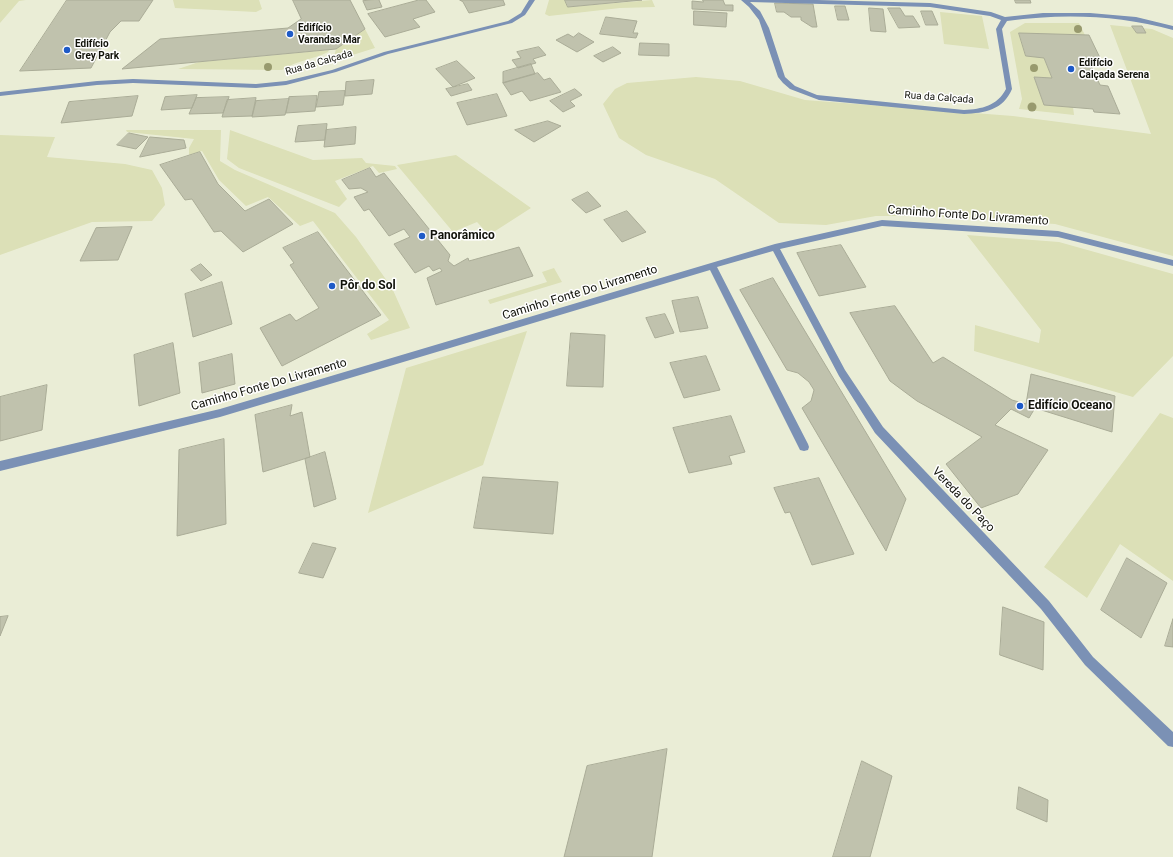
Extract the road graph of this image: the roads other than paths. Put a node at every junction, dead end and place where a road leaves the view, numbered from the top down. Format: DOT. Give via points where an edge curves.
graph roads {
  1 [pos="532,0"];
  2 [pos="744,0"];
  3 [pos="750,0"];
  4 [pos="1005,19"];
  5 [pos="1173,28"];
  6 [pos="0,94"];
  7 [pos="774,247"];
  8 [pos="1173,264"];
  9 [pos="712,266"];
  10 [pos="804,447"];
  11 [pos="0,466"];
  12 [pos="1173,741"];
  1 -- 6 [label="street, Rua da Calçada" via="523,14 510,22 386,53 334,71 286,83 256,86 133,81"];
  2 -- 4 [label="street, Rua da Calçada" via="752,5 764,21 779,74 802,93 819,98 964,112 994,107 1007,95 1009,89 999,29"];
  3 -- 4 [label="street" via="930,5 992,14"];
  4 -- 5 [label="street" via="1022,16 1130,18"];
  7 -- 8 [label="street, Caminho Fonte Do Livramento" via="882,222 1058,234"];
  7 -- 9 [label="street, Caminho Fonte Do Livramento"];
  7 -- 12 [label="street, Vereda do Paço" via="842,374 879,430 1045,605 1090,661"];
  9 -- 10 [label="street"];
  9 -- 11 [label="street, Caminho Fonte Do Livramento" via="220,413"];
}
